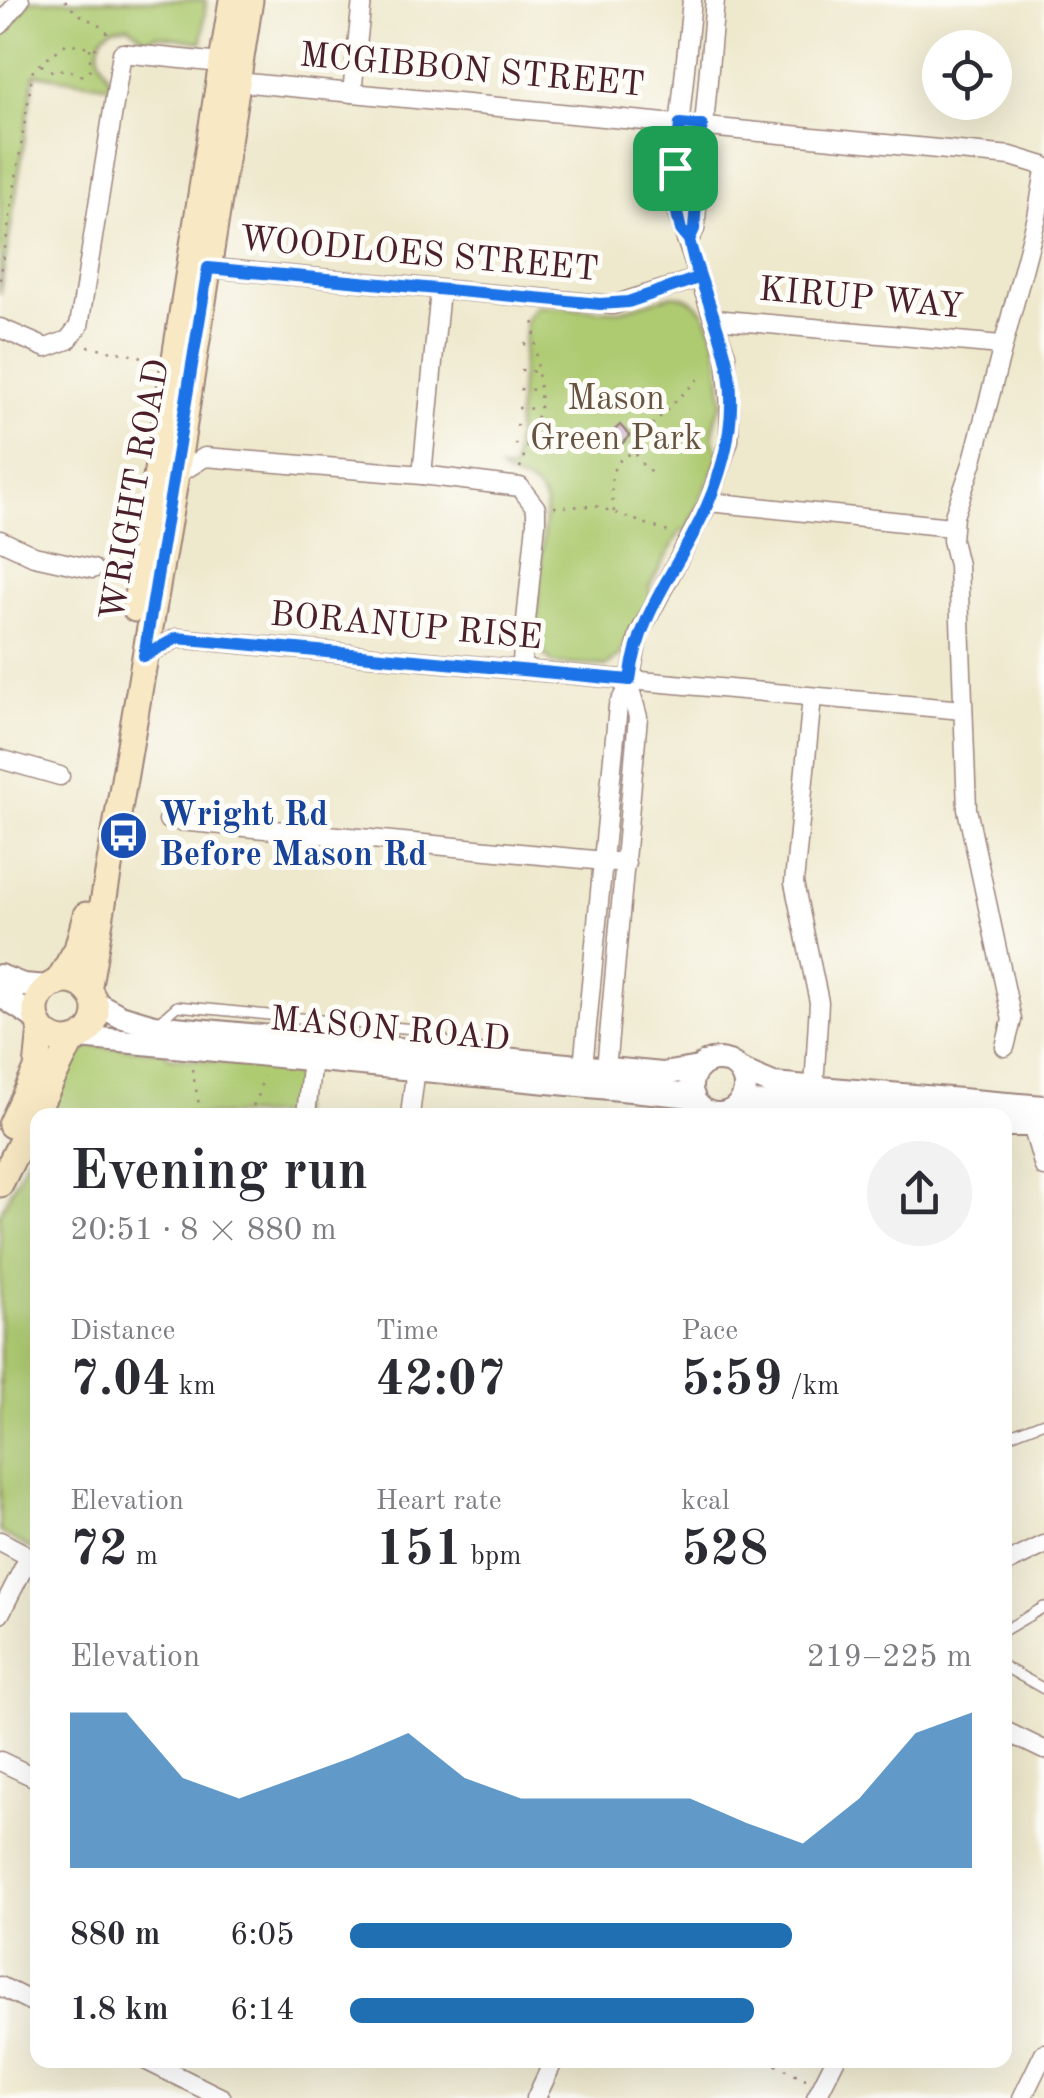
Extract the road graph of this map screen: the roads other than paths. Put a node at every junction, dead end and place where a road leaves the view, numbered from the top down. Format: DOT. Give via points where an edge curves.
graph roads {
  1 [pos="20,0"];
  2 [pos="232,0"];
  3 [pos="250,0"];
  4 [pos="362,0"];
  5 [pos="692,0"];
  6 [pos="715,0"];
  7 [pos="1,20"];
  8 [pos="229,72"];
  9 [pos="352,93"];
  10 [pos="680,124"];
  11 [pos="702,126"];
  12 [pos="1044,166"];
  13 [pos="1044,176"];
  14 [pos="689,240"];
  15 [pos="199,267"];
  16 [pos="698,278"];
  17 [pos="440,290"];
  18 [pos="714,319"];
  19 [pos="0,328"];
  20 [pos="1002,345"];
  21 [pos="182,431"];
  22 [pos="205,456"];
  23 [pos="176,475"];
  24 [pos="422,475"];
  25 [pos="710,502"];
  26 [pos="951,527"];
  27 [pos="0,540"];
  28 [pos="93,569"];
  29 [pos="151,615"];
  30 [pos="177,638"];
  31 [pos="144,656"];
  32 [pos="521,670"];
  33 [pos="630,682"];
  34 [pos="812,697"];
  35 [pos="962,710"];
  36 [pos="0,759"];
  37 [pos="60,776"];
  38 [pos="168,820"];
  39 [pos="603,861"];
  40 [pos="626,863"];
  41 [pos="0,976"];
  42 [pos="53,985"];
  43 [pos="0,995"];
  44 [pos="91,997"];
  45 [pos="39,1023"];
  46 [pos="76,1039"];
  47 [pos="1004,1047"];
  48 [pos="312,1058"];
  49 [pos="416,1068"];
  50 [pos="594,1068"];
  51 [pos="699,1068"];
  52 [pos="740,1070"];
  53 [pos="814,1089"];
  54 [pos="40,1108"];
  55 [pos="307,1108"];
  56 [pos="411,1108"];
  57 [pos="708,1108"];
  58 [pos="714,1108"];
  59 [pos="716,1108"];
  60 [pos="722,1108"];
  61 [pos="827,1108"];
  62 [pos="971,1108"];
  63 [pos="1012,1113"];
  64 [pos="1037,1116"];
  65 [pos="1012,1122"];
  66 [pos="30,1127"];
  67 [pos="0,1147"];
  68 [pos="1044,1167"];
  69 [pos="0,1184"];
  70 [pos="1044,1422"];
  71 [pos="1012,1434"];
  72 [pos="0,1541"];
  73 [pos="1044,1545"];
  74 [pos="30,1557"];
  75 [pos="1012,1561"];
  76 [pos="30,1564"];
  77 [pos="1044,1607"];
  78 [pos="0,1614"];
  79 [pos="1012,1626"];
  80 [pos="1012,1671"];
  81 [pos="1044,1689"];
  82 [pos="1012,1734"];
  83 [pos="1044,1750"];
  84 [pos="0,1761"];
  85 [pos="30,1775"];
  86 [pos="0,1986"];
  87 [pos="30,2002"];
  88 [pos="1044,2054"];
  89 [pos="161,2068"];
  90 [pos="550,2068"];
  91 [pos="832,2068"];
  92 [pos="222,2098"];
  93 [pos="536,2098"];
  94 [pos="816,2098"];
  95 [pos="1022,2098"];
  1 -- 7 [label="street"];
  2 -- 8 [label="main road, WRIGHT ROAD"];
  3 -- 8 [label="main road, WRIGHT ROAD"];
  4 -- 9 [label="street"];
  5 -- 10 [label="street"];
  6 -- 11 [label="street"];
  8 -- 9 [label="street, MCGIBBON STREET"];
  8 -- 15 [label="main road, WRIGHT ROAD"];
  8 -- 19 [label="street, MCGIBBON STREET" via="122,53 79,326 68,340 46,348"];
  9 -- 10 [label="street, MCGIBBON STREET"];
  10 -- 11 [label="street, MCGIBBON STREET"];
  10 -- 14 [label="street" via="677,213"];
  11 -- 12 [label="street, MCGIBBON STREET" via="1011,156"];
  11 -- 14 [label="street"];
  13 -- 20 [label="street"];
  14 -- 16 [label="street"];
  15 -- 17 [label="street, WOODLOES STREET"];
  15 -- 21 [label="main road, WRIGHT ROAD"];
  15 -- 42 [label="main road, WRIGHT ROAD" via="86,916 77,950"];
  16 -- 17 [label="street, WOODLOES STREET" via="613,305"];
  16 -- 18 [label="street"];
  17 -- 24 [label="street"];
  18 -- 20 [label="street, KIRUP WAY"];
  18 -- 25 [label="street" via="726,354 730,406 729,440"];
  20 -- 26 [label="street"];
  21 -- 22 [label="street"];
  21 -- 23 [label="main road, WRIGHT ROAD"];
  22 -- 23 [label="street"];
  22 -- 24 [label="street"];
  23 -- 29 [label="main road, WRIGHT ROAD"];
  24 -- 32 [label="street" via="508,484 532,501 536,523"];
  25 -- 26 [label="street"];
  25 -- 33 [label="street" via="639,634"];
  26 -- 35 [label="street"];
  27 -- 28 [label="street" via="34,556"];
  29 -- 30 [label="street"];
  29 -- 31 [label="main road, WRIGHT ROAD"];
  30 -- 31 [label="street"];
  30 -- 32 [label="street, BORANUP RISE"];
  31 -- 44 [label="main road, WRIGHT ROAD"];
  32 -- 33 [label="street, BORANUP RISE"];
  33 -- 34 [label="street, BORANUP RISE"];
  33 -- 39 [label="street" via="618,706"];
  33 -- 40 [label="street" via="638,717"];
  34 -- 35 [label="street, BORANUP RISE"];
  34 -- 53 [label="street" via="794,884 819,1002"];
  35 -- 47 [label="street" via="971,835 1012,1020"];
  36 -- 37 [label="street"];
  38 -- 39 [label="street"];
  39 -- 40 [label="street"];
  39 -- 50 [label="street"];
  40 -- 50 [label="street"];
  41 -- 42 [label="street" via="23,985"];
  42 -- 44 [label="main road" via="74,983"];
  42 -- 45 [label="main road" via="38,1001"];
  43 -- 45 [label="street"];
  44 -- 46 [label="main road" via="94,1023"];
  44 -- 50 [label="street, MASON ROAD" via="120,1016 154,1026"];
  45 -- 46 [label="main road" via="54,1039"];
  45 -- 67 [label="main road" via="37,1069"];
  46 -- 48 [label="street, MASON ROAD"];
  46 -- 54 [label="main road"];
  48 -- 49 [label="street, MASON ROAD"];
  48 -- 55 [label="street"];
  49 -- 56 [label="street"];
  49 -- 57 [label="street, MASON ROAD"];
  50 -- 51 [label="street, MASON ROAD" via="662,1074"];
  51 -- 52 [label="street, MASON ROAD" via="720,1060"];
  51 -- 58 [label="street" via="692,1081"];
  52 -- 53 [label="street" via="773,1084"];
  52 -- 59 [label="street" via="746,1085"];
  53 -- 62 [label="street"];
  60 -- 61 [label="street, MASON ROAD" via="762,1102"];
  63 -- 64 [label="street"];
  64 -- 65 [label="street"];
  64 -- 68 [label="street"];
  66 -- 69 [label="main road"];
  70 -- 71 [label="lane"];
  72 -- 74 [label="street"];
  73 -- 75 [label="street"];
  76 -- 78 [label="street"];
  77 -- 79 [label="lane"];
  80 -- 81 [label="lane"];
  82 -- 83 [label="street"];
  84 -- 85 [label="street"];
  86 -- 87 [label="street"];
  88 -- 95 [label="street"];
  89 -- 92 [label="street"];
  90 -- 93 [label="street"];
  91 -- 94 [label="street"];
}
